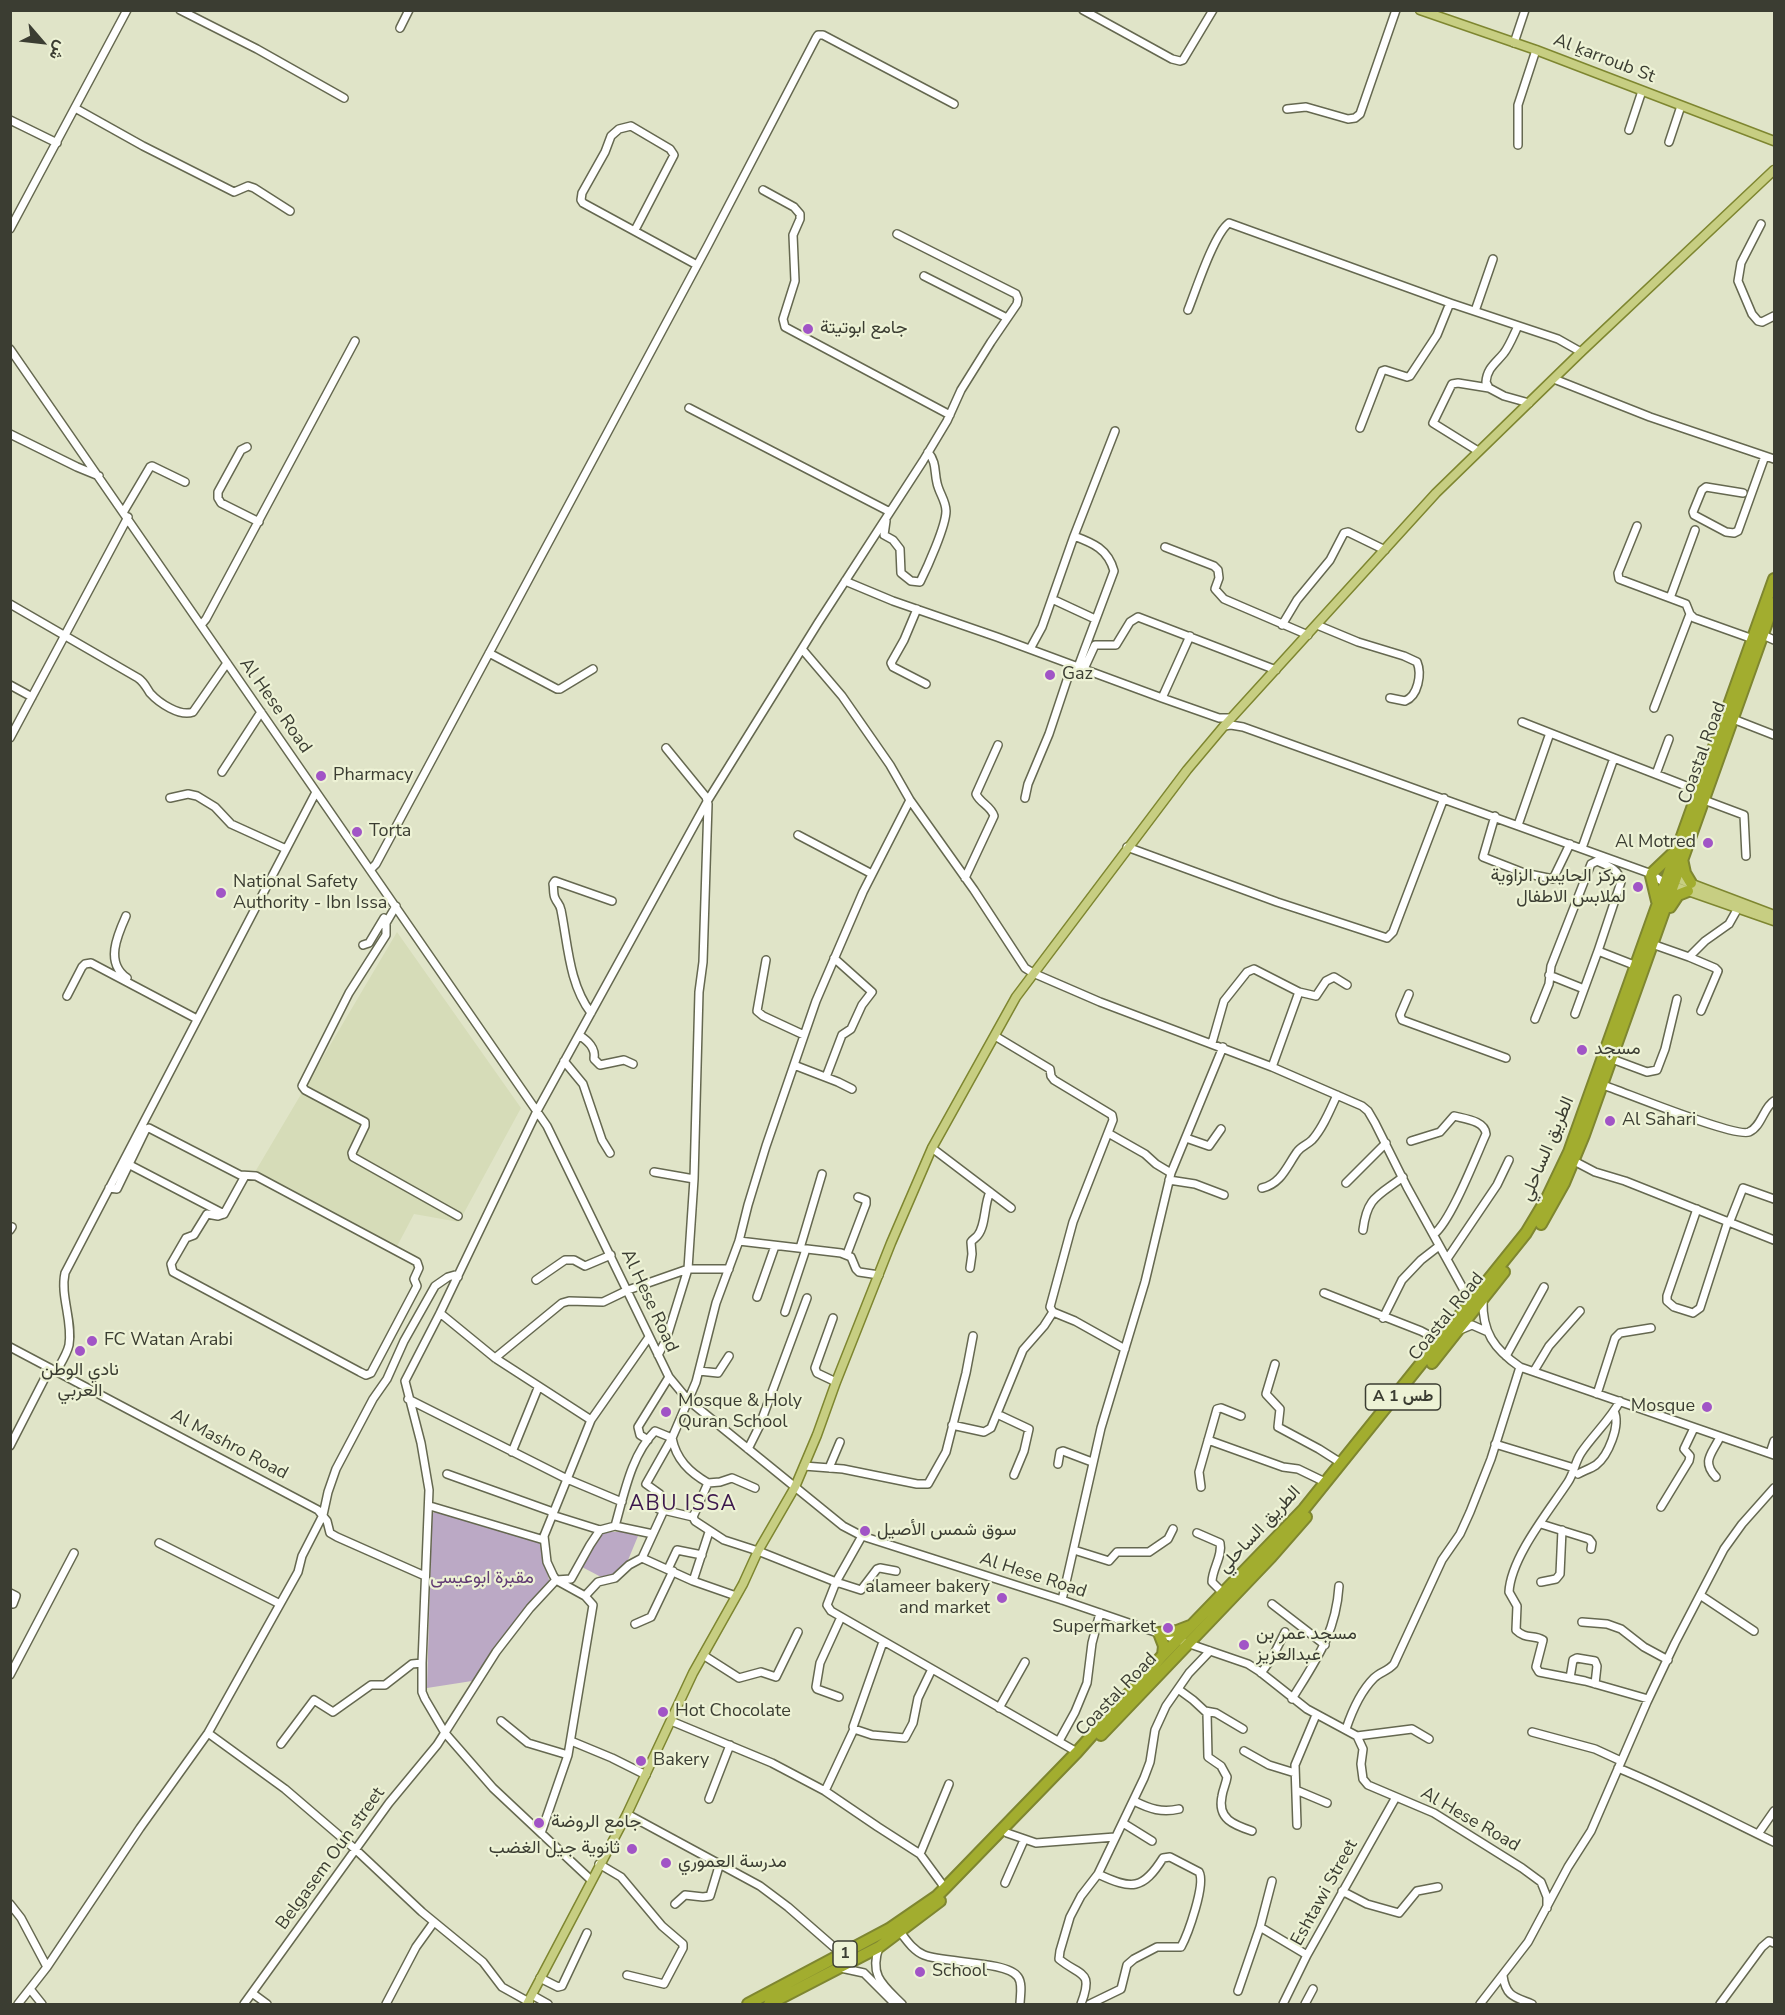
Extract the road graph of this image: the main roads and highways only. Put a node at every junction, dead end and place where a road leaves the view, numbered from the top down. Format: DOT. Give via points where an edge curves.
graph roads {
  1 [pos="1420,10"];
  2 [pos="1774,141"];
  3 [pos="1774,170"];
  4 [pos="1774,579"];
  5 [pos="1774,603"];
  6 [pos="1758,637"];
  7 [pos="1701,796"];
  8 [pos="1679,854"];
  9 [pos="1670,881"];
  10 [pos="1689,887"];
  11 [pos="1657,903"];
  12 [pos="1774,915"];
  13 [pos="1662,916"];
  14 [pos="1774,921"];
  15 [pos="1193,1624"];
  16 [pos="1184,1642"];
  17 [pos="1163,1655"];
  18 [pos="941,1892"];
  19 [pos="530,2000"];
  20 [pos="782,2002"];
  21 [pos="748,2004"];
  22 [pos="769,2004"];
  1 -- 2 [label="main road, Al ḵarroub St"];
  3 -- 19 [label="main road" via="1446,483 1224,726 1173,787 1033,973 932,1148 795,1487 703,1655 627,1814"];
  4 -- 6 [label="highway, A 1 طس"];
  5 -- 6 [label="highway, Coastal Road / A 1 طس"];
  6 -- 7 [label="highway, A 1 طس"];
  6 -- 7 [label="highway, Coastal Road / A 1 طس" via="1733,719"];
  7 -- 8 [label="highway, Coastal Road / A 1 طس"];
  8 -- 9 [label="highway, Coastal Road / A 1 طس"];
  8 -- 10 [label="highway"];
  8 -- 11 [label="highway" via="1650,874"];
  9 -- 10 [label="main road"];
  9 -- 11 [label="highway, الطريق الساحلي / A 1 طس"];
  9 -- 13 [label="highway, Coastal Road / A 1 طس"];
  10 -- 12 [label="main road"];
  10 -- 13 [label="highway"];
  10 -- 14 [label="main road"];
  11 -- 15 [label="highway, الطريق الساحلي / A 1 طس" via="1558,1175 1530,1227 1304,1509"];
  13 -- 16 [label="highway, Coastal Road / A 1 طس" via="1574,1161 1542,1222 1296,1528"];
  15 -- 16 [label="highway, الطريق الساحلي / A 1 طس"];
  15 -- 17 [label="highway" via="1159,1633"];
  16 -- 17 [label="highway, الطريق الساحلي / A 1 طس"];
  16 -- 20 [label="highway, Coastal Road / A 1 طس" via="942,1899 901,1933"];
  17 -- 18 [label="highway, الطريق الساحلي / A 1 طس" via="1077,1752"];
  18 -- 21 [label="highway, 1" via="889,1929"];
  20 -- 22 [label="highway, Coastal Road / A 1 طس"];
}
